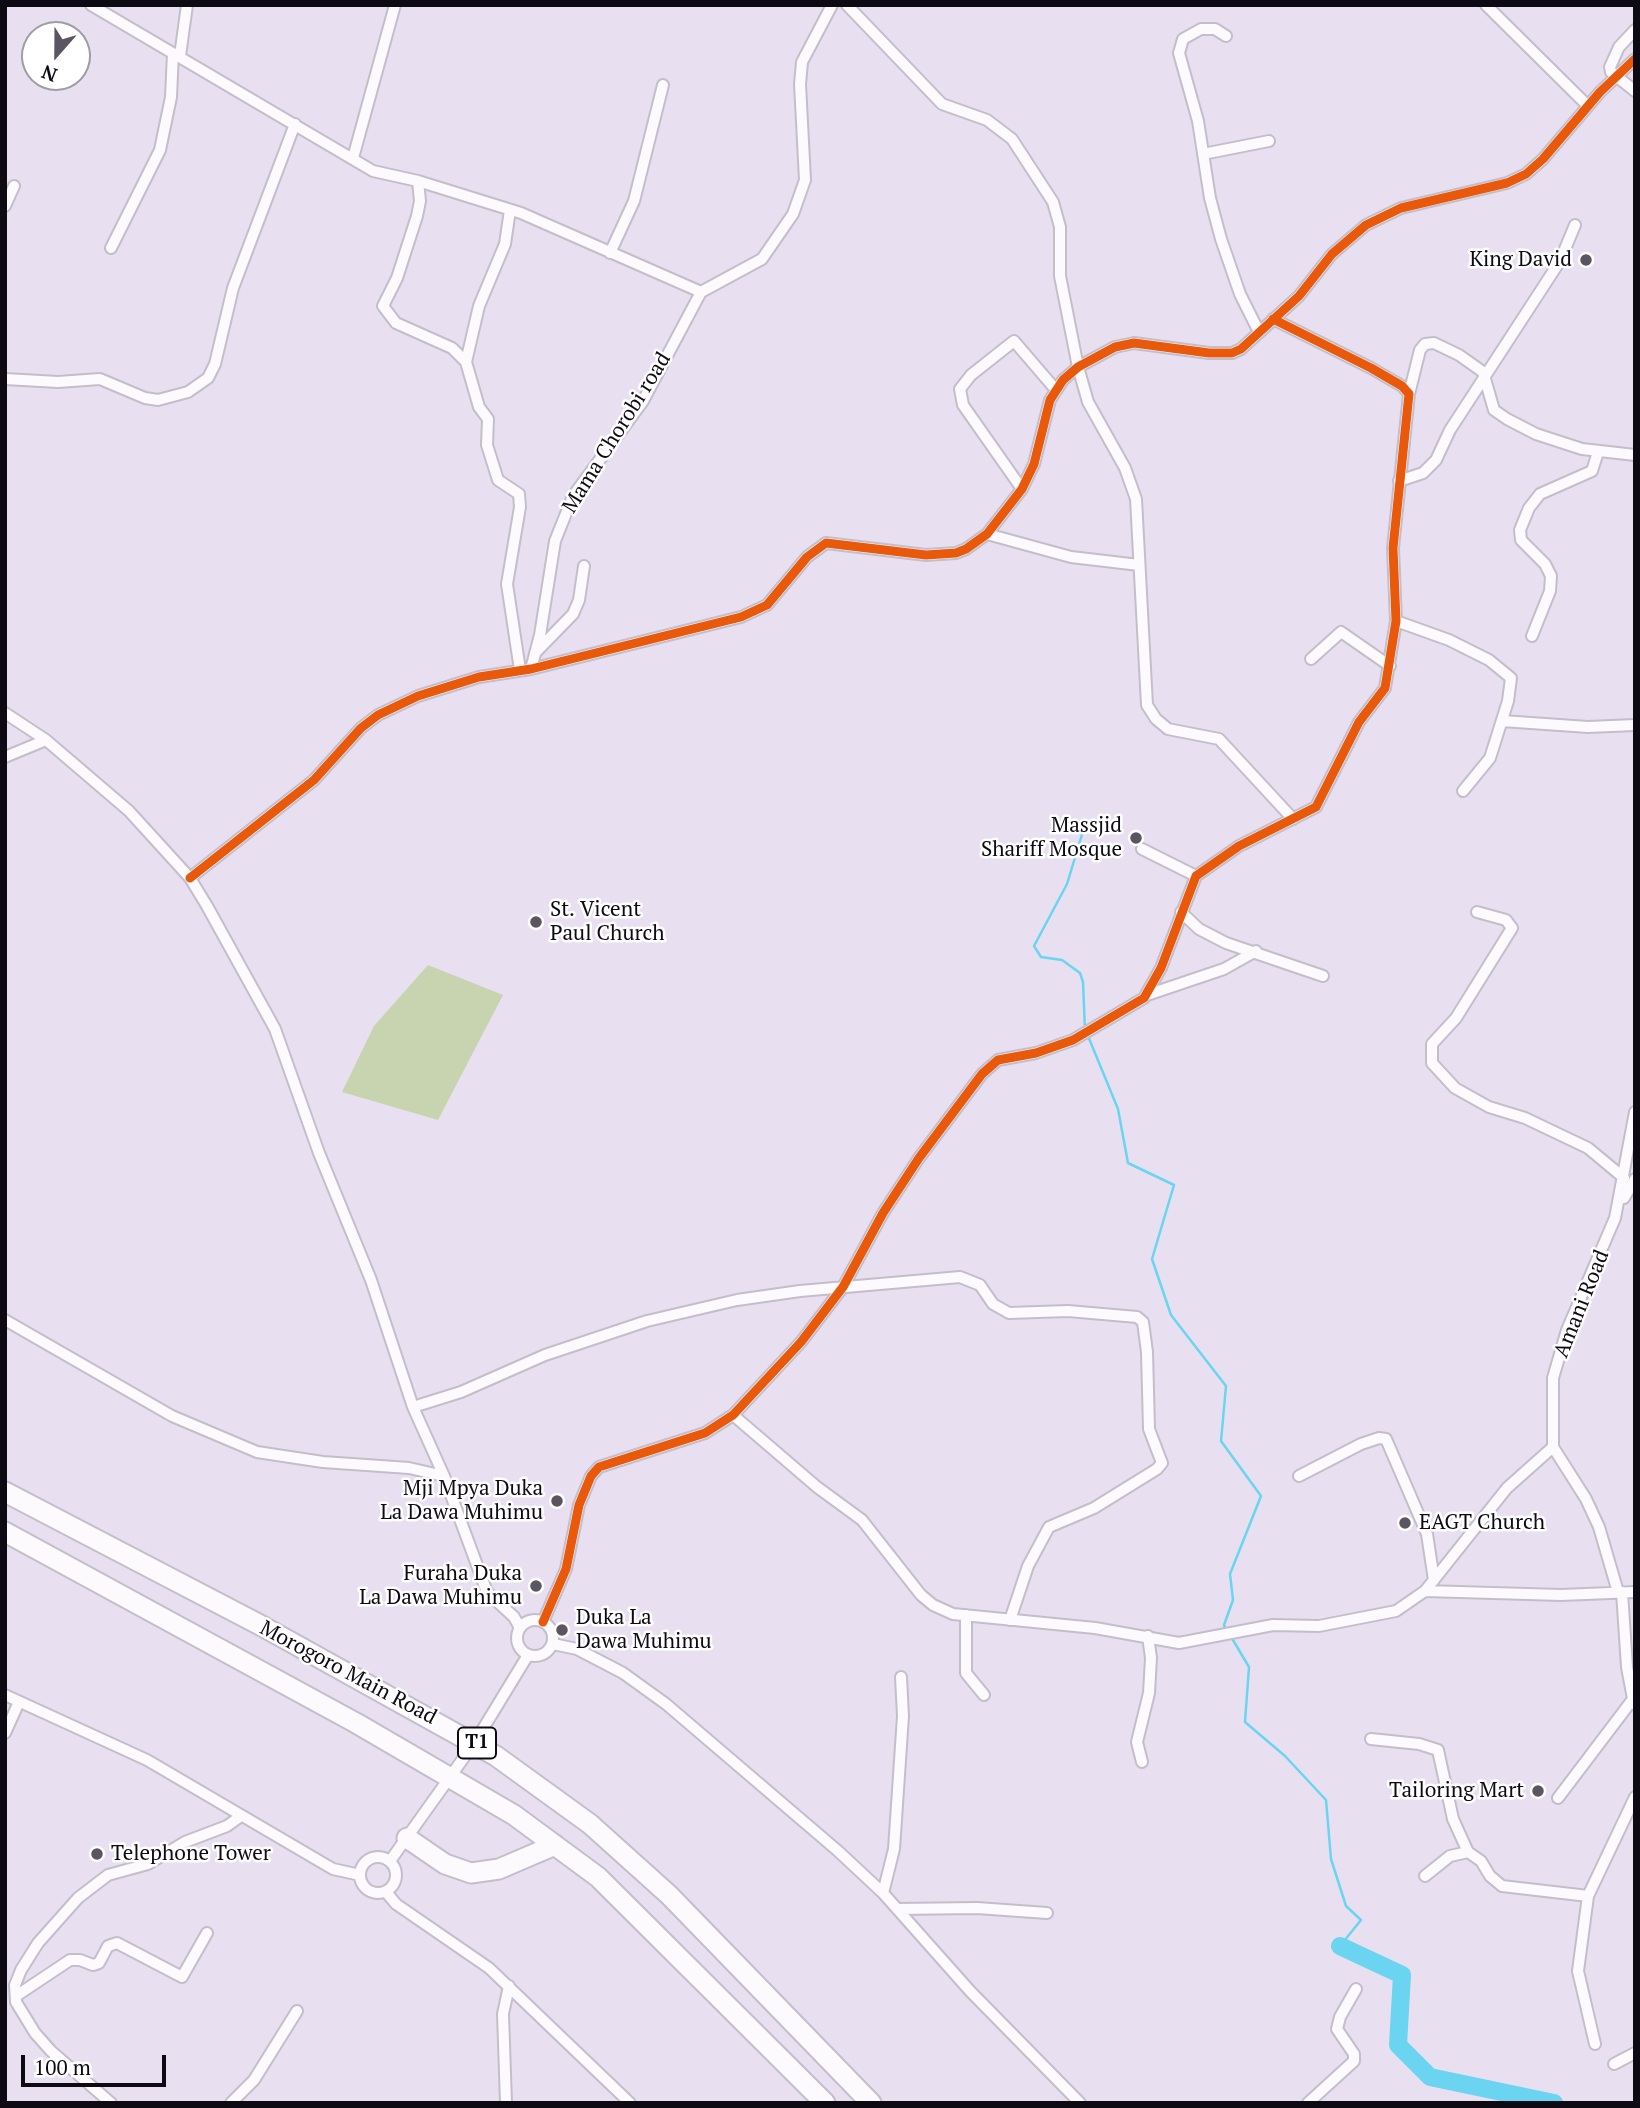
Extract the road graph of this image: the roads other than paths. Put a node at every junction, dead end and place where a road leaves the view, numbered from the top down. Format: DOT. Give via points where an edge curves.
graph roads {
  1 [pos="91,5"];
  2 [pos="187,5"];
  3 [pos="394,5"];
  4 [pos="832,5"];
  5 [pos="847,5"];
  6 [pos="1486,5"];
  7 [pos="1635,30"];
  8 [pos="1226,36"];
  9 [pos="176,54"];
  10 [pos="1635,59"];
  11 [pos="1615,76"];
  12 [pos="663,85"];
  13 [pos="1635,91"];
  14 [pos="1588,106"];
  15 [pos="295,124"];
  16 [pos="1269,141"];
  17 [pos="1203,154"];
  18 [pos="353,158"];
  19 [pos="418,181"];
  20 [pos="15,186"];
  21 [pos="5,206"];
  22 [pos="510,210"];
  23 [pos="1575,225"];
  24 [pos="111,248"];
  25 [pos="610,253"];
  26 [pos="701,292"];
  27 [pos="1273,319"];
  28 [pos="1259,332"];
  29 [pos="1496,360"];
  30 [pos="466,362"];
  31 [pos="1476,365"];
  32 [pos="1078,367"];
  33 [pos="1486,376"];
  34 [pos="5,379"];
  35 [pos="1056,390"];
  36 [pos="1409,394"];
  37 [pos="1598,452"];
  38 [pos="1635,455"];
  39 [pos="1399,481"];
  40 [pos="1023,489"];
  41 [pos="987,534"];
  42 [pos="1139,565"];
  43 [pos="584,566"];
  44 [pos="1396,621"];
  45 [pos="1532,636"];
  46 [pos="535,653"];
  47 [pos="1311,659"];
  48 [pos="1390,666"];
  49 [pos="526,669"];
  50 [pos="5,713"];
  51 [pos="1502,721"];
  52 [pos="1635,724"];
  53 [pos="46,740"];
  54 [pos="5,757"];
  55 [pos="1462,791"];
  56 [pos="1293,819"];
  57 [pos="1142,849"];
  58 [pos="1196,876"];
  59 [pos="190,878"];
  60 [pos="1181,912"];
  61 [pos="1477,912"];
  62 [pos="1256,951"];
  63 [pos="1323,976"];
  64 [pos="1147,995"];
  65 [pos="1635,1112"];
  66 [pos="1629,1178"];
  67 [pos="843,1287"];
  68 [pos="5,1320"];
  69 [pos="413,1407"];
  70 [pos="733,1415"];
  71 [pos="1553,1447"];
  72 [pos="444,1476"];
  73 [pos="1299,1476"];
  74 [pos="5,1492"];
  75 [pos="5,1532"];
  76 [pos="1434,1580"];
  77 [pos="1425,1591"];
  78 [pos="1620,1592"];
  79 [pos="1635,1592"];
  80 [pos="966,1615"];
  81 [pos="1010,1620"];
  82 [pos="543,1622"];
  83 [pos="520,1628"];
  84 [pos="1148,1636"];
  85 [pos="553,1644"];
  86 [pos="528,1655"];
  87 [pos="901,1677"];
  88 [pos="5,1695"];
  89 [pos="984,1695"];
  90 [pos="19,1702"];
  91 [pos="1634,1702"];
  92 [pos="5,1733"];
  93 [pos="1371,1739"];
  94 [pos="475,1742"];
  95 [pos="1142,1762"];
  96 [pos="450,1777"];
  97 [pos="1635,1797"];
  98 [pos="1558,1798"];
  99 [pos="242,1816"];
  100 [pos="408,1838"];
  101 [pos="555,1845"];
  102 [pos="1468,1852"];
  103 [pos="390,1861"];
  104 [pos="360,1875"];
  105 [pos="1425,1876"];
  106 [pos="386,1892"];
  107 [pos="883,1893"];
  108 [pos="1588,1896"];
  109 [pos="897,1909"];
  110 [pos="1047,1913"];
  111 [pos="207,1933"];
  112 [pos="509,1986"];
  113 [pos="1356,1989"];
  114 [pos="13,1998"];
  115 [pos="297,2011"];
  116 [pos="1595,2044"];
  117 [pos="1635,2053"];
  118 [pos="1614,2064"];
  119 [pos="111,2103"];
  120 [pos="231,2103"];
  121 [pos="506,2103"];
  122 [pos="630,2103"];
  123 [pos="825,2103"];
  124 [pos="871,2103"];
  125 [pos="1080,2103"];
  126 [pos="1308,2103"];
  1 -- 9 [label="street"];
  2 -- 9 [label="street"];
  3 -- 18 [label="street"];
  4 -- 26 [label="street" via="802,62 805,180 793,214 762,259"];
  5 -- 32 [label="street" via="942,104 968,111 1000,129 1035,171 1059,218 1060,276"];
  6 -- 14 [label="street"];
  7 -- 11 [label="street" via="1612,60"];
  8 -- 17 [label="street" via="1215,29 1201,29 1180,45"];
  9 -- 15 [label="street"];
  9 -- 24 [label="street" via="160,150"];
  10 -- 11 [label="street"];
  11 -- 13 [label="street"];
  11 -- 14 [label="street"];
  12 -- 25 [label="street" via="634,201"];
  14 -- 27 [label="street" via="1526,174 1507,183 1401,208 1354,232"];
  15 -- 18 [label="street"];
  15 -- 34 [label="street" via="233,288 208,378 188,392 158,400 100,379"];
  16 -- 17 [label="street"];
  17 -- 28 [label="street" via="1224,249"];
  18 -- 19 [label="street" via="373,171"];
  19 -- 22 [label="street"];
  19 -- 30 [label="street" via="417,216 383,306 396,323 452,348"];
  20 -- 21 [label="street"];
  22 -- 25 [label="street"];
  22 -- 30 [label="street" via="505,244 479,306"];
  23 -- 29 [label="street" via="1560,261"];
  25 -- 26 [label="street"];
  26 -- 46 [label="street, Mama Chorobi road" via="643,401 569,505 555,541"];
  27 -- 28 [label="street"];
  27 -- 36 [label="street" via="1371,368"];
  28 -- 32 [label="street" via="1233,353 1134,344 1115,348"];
  29 -- 31 [label="street"];
  29 -- 33 [label="street"];
  30 -- 49 [label="street" via="479,407 488,419 487,445 498,480 520,497 507,584"];
  31 -- 33 [label="street"];
  31 -- 36 [label="street" via="1440,345 1424,344"];
  32 -- 35 [label="street"];
  32 -- 42 [label="street" via="1092,411 1132,485 1140,528"];
  33 -- 37 [label="street" via="1492,406 1500,414 1536,433"];
  33 -- 39 [label="street" via="1432,466"];
  35 -- 40 [label="street"];
  35 -- 40 [label="street" via="1014,341 960,389 963,405"];
  36 -- 39 [label="street"];
  37 -- 38 [label="street"];
  37 -- 45 [label="street" via="1592,471 1540,494 1520,530 1521,540 1551,576 1550,591"];
  39 -- 44 [label="street" via="1394,548"];
  40 -- 41 [label="street"];
  41 -- 42 [label="street" via="1059,554"];
  41 -- 49 [label="street" via="966,549 945,555 826,543 807,557 766,605 751,614"];
  42 -- 56 [label="street" via="1150,711 1168,729 1219,739"];
  43 -- 46 [label="street" via="573,614"];
  44 -- 48 [label="street"];
  44 -- 51 [label="street" via="1449,640 1504,671 1511,685"];
  46 -- 49 [label="street, Mama Chorobi road"];
  47 -- 48 [label="street" via="1341,632"];
  48 -- 56 [label="street" via="1385,688 1359,722 1321,801 1313,811"];
  49 -- 59 [label="street" via="440,687 378,715 314,780"];
  50 -- 53 [label="street"];
  51 -- 52 [label="street" via="1588,727"];
  51 -- 55 [label="street" via="1490,758"];
  53 -- 54 [label="street"];
  53 -- 59 [label="street" via="129,811"];
  56 -- 58 [label="street" via="1239,846"];
  57 -- 58 [label="street"];
  58 -- 60 [label="street"];
  59 -- 69 [label="street" via="275,1029 371,1280"];
  60 -- 62 [label="street" via="1208,934"];
  60 -- 64 [label="street"];
  61 -- 66 [label="street" via="1506,920 1512,928 1456,1018 1432,1044 1432,1063 1454,1088 1588,1148"];
  62 -- 63 [label="street"];
  62 -- 64 [label="street" via="1223,969"];
  64 -- 67 [label="street" via="1065,1043 993,1063 919,1158"];
  65 -- 66 [label="street, Amani Road"];
  66 -- 71 [label="street, Amani Road" via="1557,1364 1552,1388"];
  67 -- 69 [label="street" via="737,1300 647,1321"];
  67 -- 70 [label="street" via="801,1342"];
  67 -- 81 [label="street" via="960,1277 980,1285 993,1304 1009,1313 1068,1311 1142,1320 1150,1384 1149,1429 1162,1463 1094,1508 1049,1527 1028,1566"];
  68 -- 72 [label="street" via="172,1416 257,1452"];
  69 -- 72 [label="street"];
  70 -- 80 [label="street" via="817,1488 862,1520 933,1605"];
  70 -- 82 [label="street" via="705,1433 599,1467 579,1505 566,1569"];
  71 -- 76 [label="street" via="1507,1488"];
  71 -- 78 [label="street" via="1600,1527"];
  72 -- 83 [label="street" via="487,1592"];
  73 -- 76 [label="street" via="1361,1444 1387,1439 1427,1534"];
  74 -- 94 [label="highway, Morogoro Main Road / T1"];
  75 -- 96 [label="highway, Morogoro Main Road / T1"];
  76 -- 77 [label="street"];
  77 -- 78 [label="street"];
  77 -- 84 [label="street" via="1396,1611 1355,1621 1273,1625 1179,1643"];
  78 -- 79 [label="street"];
  78 -- 91 [label="street"];
  80 -- 81 [label="street"];
  80 -- 89 [label="street" via="966,1673"];
  81 -- 84 [label="street"];
  82 -- 83 [label="street" via="528,1622"];
  82 -- 85 [label="street" via="553,1633"];
  83 -- 86 [label="street" via="518,1643"];
  84 -- 95 [label="street" via="1149,1693 1137,1742"];
  85 -- 86 [label="street" via="543,1655"];
  85 -- 107 [label="street" via="577,1648 666,1704"];
  86 -- 94 [label="street"];
  87 -- 107 [label="street" via="903,1716 894,1849"];
  88 -- 90 [label="street"];
  90 -- 92 [label="street"];
  90 -- 99 [label="street" via="147,1760"];
  91 -- 98 [label="street"];
  93 -- 102 [label="street" via="1437,1750 1453,1819"];
  94 -- 96 [label="street"];
  94 -- 124 [label="highway, Morogoro Main Road / T1" via="590,1824 669,1895"];
  96 -- 100 [label="street"];
  96 -- 101 [label="highway, Morogoro Main Road / T1"];
  97 -- 108 [label="street"];
  99 -- 104 [label="street" via="333,1870"];
  99 -- 114 [label="street" via="148,1864 108,1875 78,1898 29,1955"];
  100 -- 101 [label="highway" via="445,1864 471,1873 499,1869"];
  100 -- 103 [label="street"];
  101 -- 123 [label="highway, Morogoro Main Road / T1" via="598,1877"];
  102 -- 105 [label="street" via="1450,1856"];
  102 -- 108 [label="street" via="1502,1886"];
  103 -- 104 [label="street" via="371,1858"];
  103 -- 106 [label="street" via="397,1875"];
  104 -- 106 [label="street" via="366,1889"];
  106 -- 112 [label="street"];
  107 -- 109 [label="street"];
  108 -- 116 [label="street" via="1578,1972"];
  109 -- 110 [label="street"];
  109 -- 125 [label="street"];
  111 -- 114 [label="street" via="182,1977 112,1943 99,1963 70,1960"];
  112 -- 121 [label="street" via="503,2014"];
  112 -- 122 [label="street"];
  113 -- 126 [label="street" via="1336,2029 1354,2061"];
  114 -- 119 [label="street" via="51,2051"];
  115 -- 120 [label="street" via="254,2080"];
  117 -- 118 [label="street"];
}
